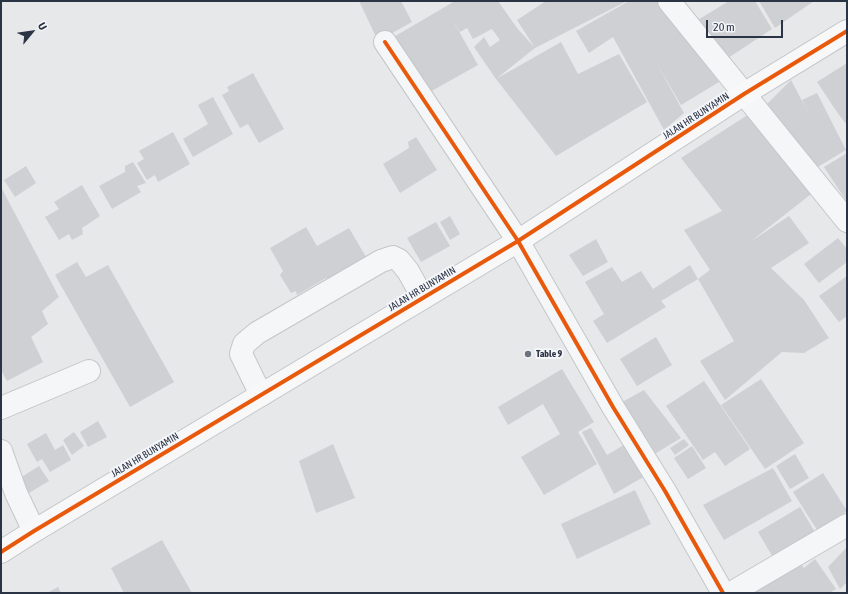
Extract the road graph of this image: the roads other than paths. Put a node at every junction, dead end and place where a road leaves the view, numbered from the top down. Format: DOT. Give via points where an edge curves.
graph roads {
  1 [pos="669,1"];
  2 [pos="847,31"];
  3 [pos="385,42"];
  4 [pos="744,94"];
  5 [pos="847,221"];
  6 [pos="518,241"];
  7 [pos="423,298"];
  8 [pos="89,371"];
  9 [pos="261,395"];
  10 [pos="1,408"];
  11 [pos="1,451"];
  12 [pos="847,525"];
  13 [pos="34,531"];
  14 [pos="1,552"];
  15 [pos="723,593"];
  16 [pos="731,593"];
  1 -- 4 [label="street"];
  2 -- 4 [label="main road, JALAN HR BUNYAMIN"];
  3 -- 6 [label="street"];
  4 -- 5 [label="street"];
  4 -- 6 [label="main road, JALAN HR BUNYAMIN"];
  6 -- 7 [label="main road, JALAN HR BUNYAMIN"];
  6 -- 15 [label="street"];
  7 -- 9 [label="main road, JALAN HR BUNYAMIN"];
  7 -- 9 [label="street" via="408,271 393,257 381,261 257,333 244,344 242,354"];
  8 -- 10 [label="street"];
  9 -- 13 [label="main road, JALAN HR BUNYAMIN"];
  11 -- 13 [label="street" via="16,493"];
  12 -- 16 [label="street"];
  13 -- 14 [label="main road, JALAN HR BUNYAMIN"];
}
